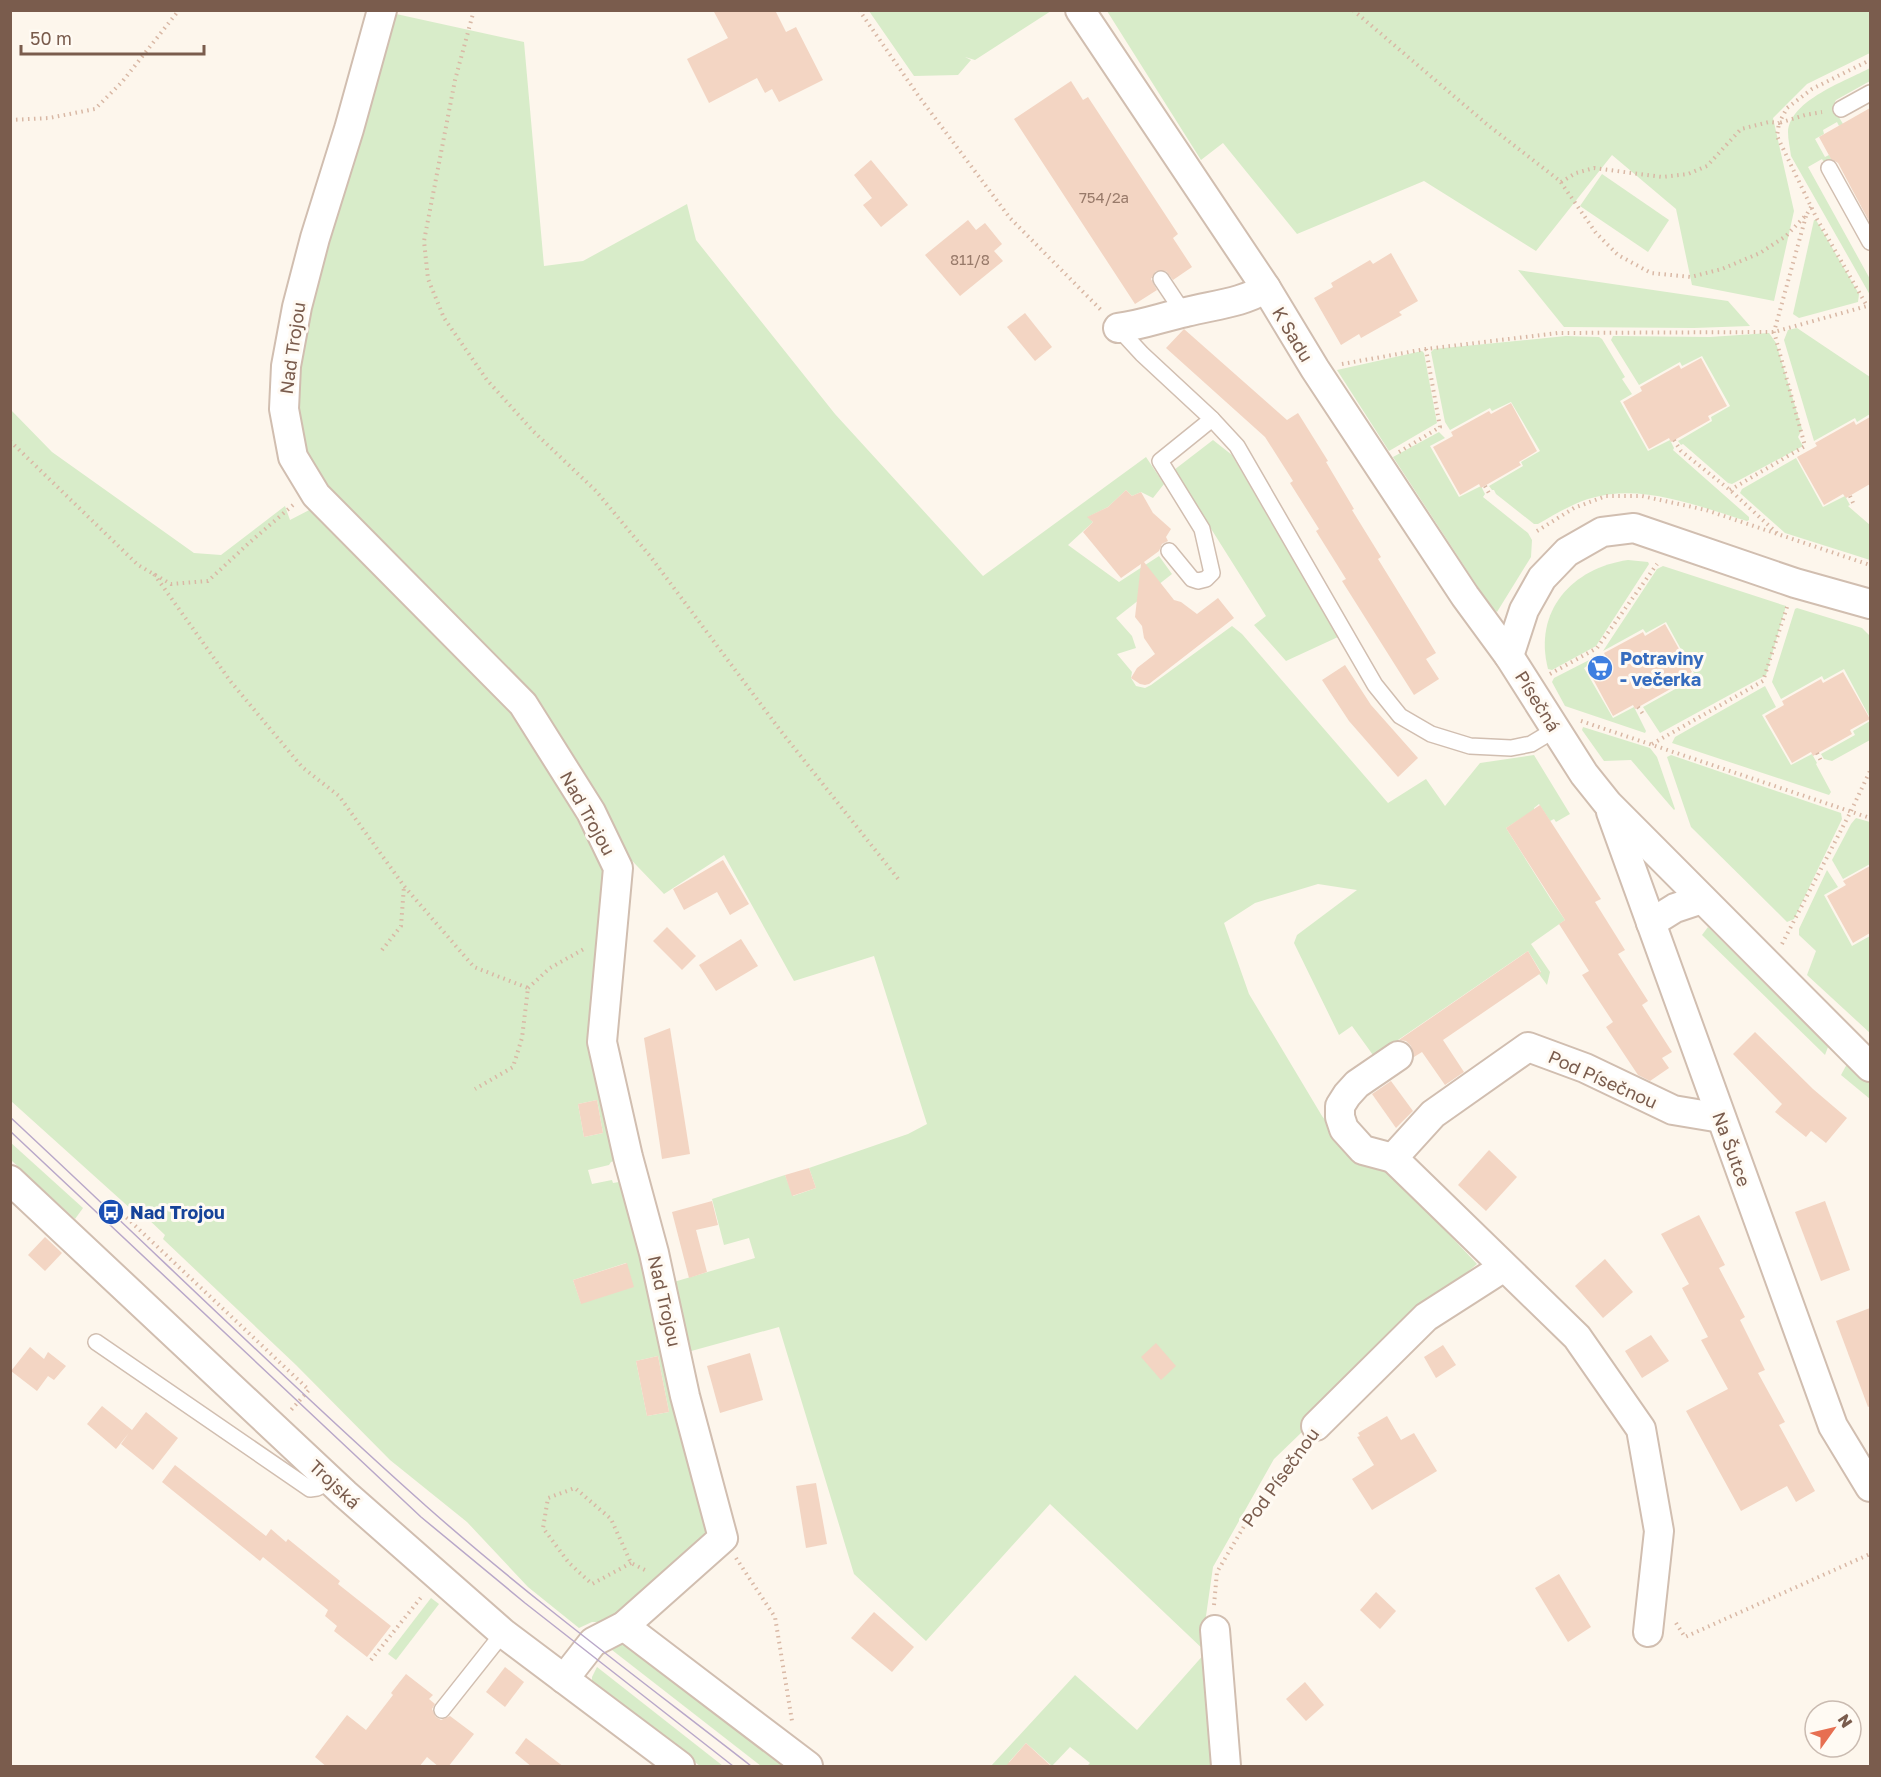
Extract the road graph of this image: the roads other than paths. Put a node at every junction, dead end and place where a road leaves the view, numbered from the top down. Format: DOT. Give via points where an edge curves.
graph roads {
  1 [pos="382,10"];
  2 [pos="1080,10"];
  3 [pos="1870,93"];
  4 [pos="1841,109"];
  5 [pos="1829,168"];
  6 [pos="1870,242"];
  7 [pos="1161,279"];
  8 [pos="1266,288"];
  9 [pos="1183,312"];
  10 [pos="1118,328"];
  11 [pos="1212,419"];
  12 [pos="1169,550"];
  13 [pos="1870,604"];
  14 [pos="1509,656"];
  15 [pos="1566,724"];
  16 [pos="1608,804"];
  17 [pos="1702,899"];
  18 [pos="1651,923"];
  19 [pos="1398,1056"];
  20 [pos="1870,1067"];
  21 [pos="1721,1118"];
  22 [pos="1393,1158"];
  23 [pos="10,1180"];
  24 [pos="1504,1267"];
  25 [pos="96,1342"];
  26 [pos="1316,1426"];
  27 [pos="331,1481"];
  28 [pos="1870,1487"];
  29 [pos="624,1626"];
  30 [pos="1215,1630"];
  31 [pos="1648,1632"];
  32 [pos="503,1633"];
  33 [pos="564,1679"];
  34 [pos="442,1710"];
  35 [pos="680,1767"];
  36 [pos="808,1767"];
  37 [pos="1226,1767"];
  1 -- 29 [label="street, Nad Trojou" via="297,307 286,366 284,409 293,457 316,495 523,704 591,812 618,868 602,1042 685,1396 723,1538"];
  2 -- 8 [label="street, K Sadu"];
  3 -- 4 [label="lane"];
  5 -- 6 [label="lane"];
  7 -- 9 [label="lane"];
  8 -- 9 [label="street" via="1252,297"];
  8 -- 14 [label="street, K Sadu" via="1464,596"];
  9 -- 10 [label="street"];
  10 -- 11 [label="lane"];
  11 -- 12 [label="lane" via="1160,461 1202,529 1212,573 1206,579 1192,579"];
  11 -- 15 [label="lane" via="1236,446 1375,686 1400,716 1431,734 1470,746 1511,748 1536,742"];
  13 -- 14 [label="street, Písečná" via="1795,583 1634,528 1602,532 1567,552 1542,578 1524,610"];
  14 -- 15 [label="street, Písečná" via="1529,686"];
  15 -- 16 [label="street, Písečná" via="1584,774"];
  16 -- 17 [label="street, Písečná"];
  16 -- 18 [label="street, Na Šutce"];
  17 -- 18 [label="street" via="1675,908"];
  17 -- 20 [label="street, Písečná"];
  18 -- 21 [label="street, Na Šutce"];
  19 -- 22 [label="street" via="1357,1084 1340,1106 1344,1129 1363,1150"];
  21 -- 22 [label="street, Pod Písečnou" via="1673,1110 1585,1068 1528,1047 1432,1114"];
  21 -- 28 [label="street, Na Šutce" via="1833,1426"];
  22 -- 24 [label="street"];
  23 -- 27 [label="street, Trojská"];
  24 -- 26 [label="street, Pod Písečnou" via="1426,1317"];
  24 -- 31 [label="street" via="1577,1336 1641,1429 1659,1531"];
  25 -- 27 [label="lane" via="310,1489"];
  27 -- 32 [label="street, Trojská"];
  29 -- 33 [label="street" via="593,1642"];
  29 -- 36 [label="street"];
  30 -- 37 [label="street"];
  32 -- 33 [label="street, Trojská"];
  32 -- 34 [label="lane"];
  33 -- 35 [label="street, Trojská"];
}
